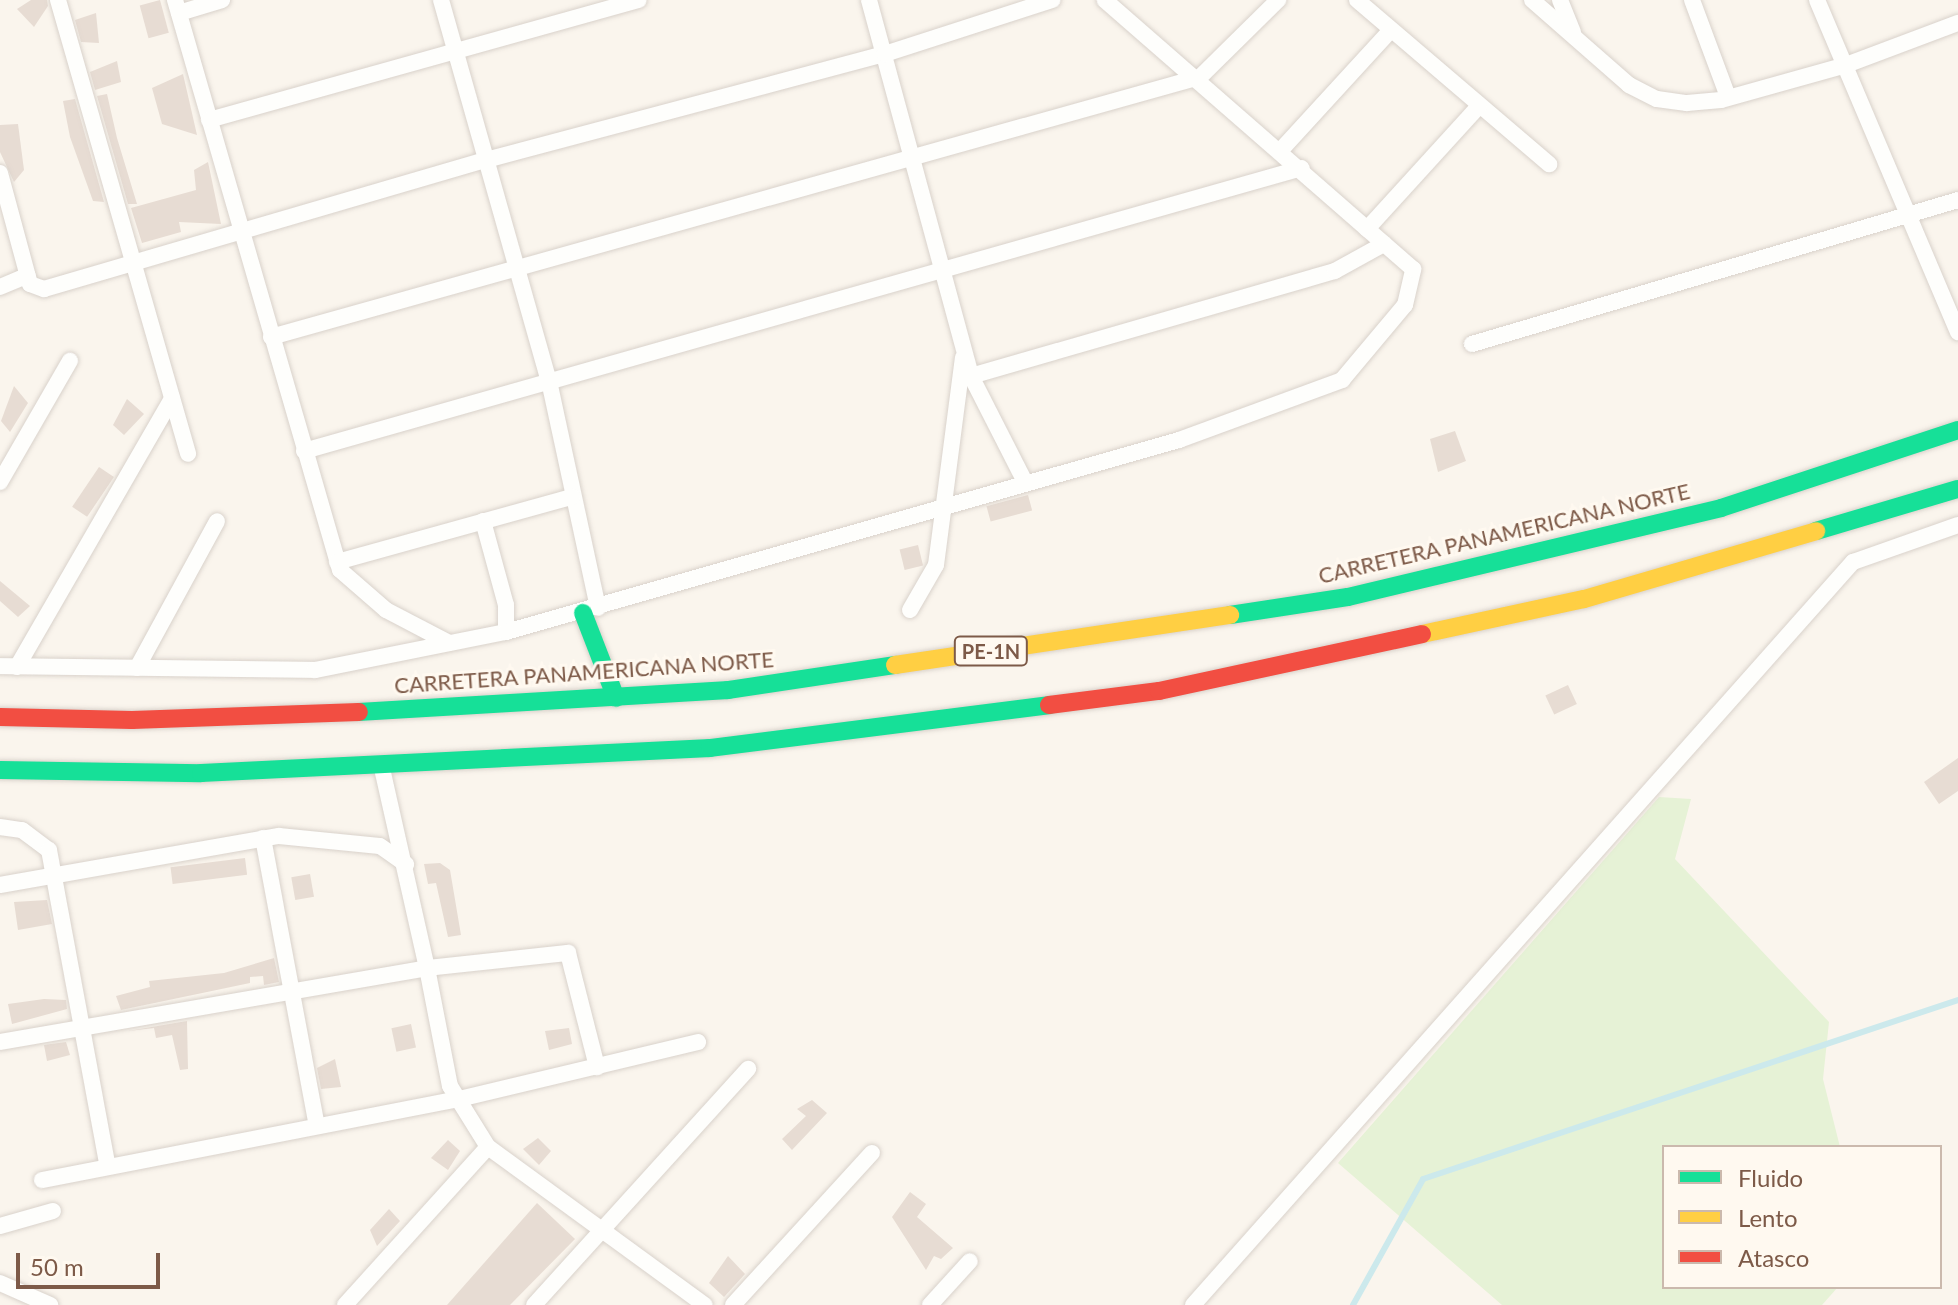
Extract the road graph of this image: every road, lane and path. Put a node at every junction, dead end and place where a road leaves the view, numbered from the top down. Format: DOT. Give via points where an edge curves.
graph roads {
  1 [pos="58,0"];
  2 [pos="222,0"];
  3 [pos="441,0"];
  4 [pos="639,0"];
  5 [pos="869,0"];
  6 [pos="1052,0"];
  7 [pos="1105,0"];
  8 [pos="1278,0"];
  9 [pos="1357,0"];
  10 [pos="1532,0"];
  11 [pos="1560,0"];
  12 [pos="1692,0"];
  13 [pos="1817,0"];
  14 [pos="1125,5"];
  15 [pos="177,6"];
  16 [pos="1958,23"];
  17 [pos="1391,30"];
  18 [pos="1576,38"];
  19 [pos="455,49"];
  20 [pos="885,54"];
  21 [pos="1846,65"];
  22 [pos="1200,77"];
  23 [pos="1728,97"];
  24 [pos="1479,106"];
  25 [pos="209,120"];
  26 [pos="1280,151"];
  27 [pos="914,157"];
  28 [pos="486,160"];
  29 [pos="1549,164"];
  30 [pos="1302,168"];
  31 [pos="0,173"];
  32 [pos="1958,200"];
  33 [pos="1914,217"];
  34 [pos="1367,229"];
  35 [pos="242,232"];
  36 [pos="1384,244"];
  37 [pos="132,262"];
  38 [pos="945,268"];
  39 [pos="518,273"];
  40 [pos="28,275"];
  41 [pos="0,287"];
  42 [pos="1958,332"];
  43 [pos="271,337"];
  44 [pos="1472,344"];
  45 [pos="964,348"];
  46 [pos="70,361"];
  47 [pos="971,376"];
  48 [pos="549,381"];
  49 [pos="172,399"];
  50 [pos="1958,430"];
  51 [pos="304,451"];
  52 [pos="188,454"];
  53 [pos="1024,480"];
  54 [pos="0,482"];
  55 [pos="1958,489"];
  56 [pos="572,497"];
  57 [pos="941,505"];
  58 [pos="217,521"];
  59 [pos="483,521"];
  60 [pos="1958,525"];
  61 [pos="337,562"];
  62 [pos="591,610"];
  63 [pos="910,610"];
  64 [pos="506,632"];
  65 [pos="449,643"];
  66 [pos="9,666"];
  67 [pos="137,668"];
  68 [pos="616,698"];
  69 [pos="0,717"];
  70 [pos="381,764"];
  71 [pos="0,770"];
  72 [pos="0,827"];
  73 [pos="263,838"];
  74 [pos="406,864"];
  75 [pos="56,877"];
  76 [pos="0,885"];
  77 [pos="427,968"];
  78 [pos="293,991"];
  79 [pos="82,1026"];
  80 [pos="0,1042"];
  81 [pos="698,1042"];
  82 [pos="597,1067"];
  83 [pos="748,1069"];
  84 [pos="455,1100"];
  85 [pos="317,1126"];
  86 [pos="488,1147"];
  87 [pos="872,1153"];
  88 [pos="108,1167"];
  89 [pos="42,1180"];
  90 [pos="53,1211"];
  91 [pos="0,1212"];
  92 [pos="18,1221"];
  93 [pos="0,1226"];
  94 [pos="601,1231"];
  95 [pos="970,1261"];
  96 [pos="0,1283"];
  97 [pos="39,1303"];
  98 [pos="345,1305"];
  99 [pos="534,1305"];
  100 [pos="705,1305"];
  101 [pos="733,1305"];
  102 [pos="930,1305"];
  103 [pos="1193,1305"];
  1 -- 37 [label="street"];
  2 -- 15 [label="street"];
  3 -- 19 [label="street"];
  4 -- 19 [label="street"];
  5 -- 20 [label="street"];
  6 -- 20 [label="street"];
  7 -- 14 [label="street"];
  8 -- 22 [label="street"];
  9 -- 17 [label="street"];
  10 -- 18 [label="street"];
  11 -- 18 [label="street"];
  12 -- 23 [label="street"];
  13 -- 21 [label="street"];
  14 -- 22 [label="street"];
  15 -- 25 [label="street"];
  16 -- 21 [label="street"];
  17 -- 24 [label="street"];
  17 -- 26 [label="street"];
  18 -- 23 [label="street" via="1629,85 1657,99 1687,103"];
  19 -- 25 [label="street"];
  19 -- 28 [label="street"];
  20 -- 27 [label="street"];
  20 -- 28 [label="street"];
  21 -- 23 [label="street"];
  21 -- 33 [label="street"];
  22 -- 26 [label="street"];
  22 -- 27 [label="street"];
  24 -- 29 [label="street"];
  24 -- 34 [label="street"];
  25 -- 35 [label="street"];
  26 -- 30 [label="street"];
  27 -- 38 [label="street"];
  27 -- 39 [label="street"];
  28 -- 35 [label="street"];
  28 -- 39 [label="street"];
  30 -- 34 [label="street"];
  30 -- 38 [label="street"];
  31 -- 40 [label="street"];
  32 -- 33 [label="street"];
  33 -- 42 [label="street"];
  33 -- 44 [label="street"];
  34 -- 36 [label="street"];
  35 -- 37 [label="street"];
  35 -- 43 [label="street"];
  36 -- 47 [label="street" via="1335,271"];
  36 -- 53 [label="street" via="1413,269 1413,285 1390,327 1342,380 1179,440"];
  37 -- 40 [label="street" via="44,289 36,289"];
  37 -- 49 [label="street"];
  38 -- 45 [label="street"];
  38 -- 48 [label="street"];
  39 -- 43 [label="street"];
  39 -- 48 [label="street"];
  40 -- 41 [label="street"];
  43 -- 51 [label="street"];
  45 -- 47 [label="street"];
  45 -- 57 [label="street"];
  46 -- 54 [label="street"];
  47 -- 53 [label="street"];
  48 -- 51 [label="street"];
  48 -- 56 [label="street"];
  49 -- 52 [label="street"];
  49 -- 66 [label="street"];
  50 -- 68 [label="highway, CARRETERA PANAMERICANA NORTE / PE-1N" via="1721,508 1348,597 728,690"];
  51 -- 61 [label="street"];
  53 -- 57 [label="street"];
  55 -- 70 [label="highway" via="1584,599 1159,691 710,748"];
  56 -- 59 [label="street"];
  56 -- 62 [label="street"];
  57 -- 62 [label="street"];
  57 -- 63 [label="street" via="934,574"];
  58 -- 67 [label="street"];
  59 -- 61 [label="street"];
  59 -- 64 [label="street" via="506,605"];
  60 -- 103 [label="street" via="1853,562"];
  61 -- 65 [label="street" via="351,585"];
  62 -- 64 [label="street"];
  62 -- 68 [label="highway"];
  64 -- 65 [label="street"];
  65 -- 67 [label="street" via="315,670"];
  66 -- 67 [label="street"];
  68 -- 69 [label="highway, CARRETERA PANAMERICANA NORTE / PE-1N" via="132,720"];
  70 -- 71 [label="highway" via="201,773"];
  70 -- 74 [label="street"];
  72 -- 75 [label="street" via="41,842"];
  73 -- 74 [label="street" via="346,839 380,846"];
  73 -- 75 [label="street"];
  73 -- 78 [label="street"];
  74 -- 77 [label="street"];
  75 -- 76 [label="street"];
  75 -- 79 [label="street"];
  77 -- 78 [label="street"];
  77 -- 82 [label="street" via="568,953"];
  77 -- 84 [label="street"];
  78 -- 79 [label="street"];
  78 -- 85 [label="street"];
  79 -- 80 [label="street"];
  79 -- 88 [label="street"];
  81 -- 82 [label="street"];
  82 -- 84 [label="street"];
  83 -- 94 [label="street"];
  84 -- 85 [label="street"];
  84 -- 86 [label="street"];
  85 -- 88 [label="street"];
  86 -- 94 [label="street"];
  86 -- 98 [label="street"];
  87 -- 101 [label="street"];
  88 -- 89 [label="street"];
  90 -- 92 [label="street"];
  91 -- 92 [label="street"];
  92 -- 93 [label="street"];
  94 -- 99 [label="street"];
  94 -- 100 [label="street"];
  95 -- 102 [label="street"];
  96 -- 97 [label="street"];
}
